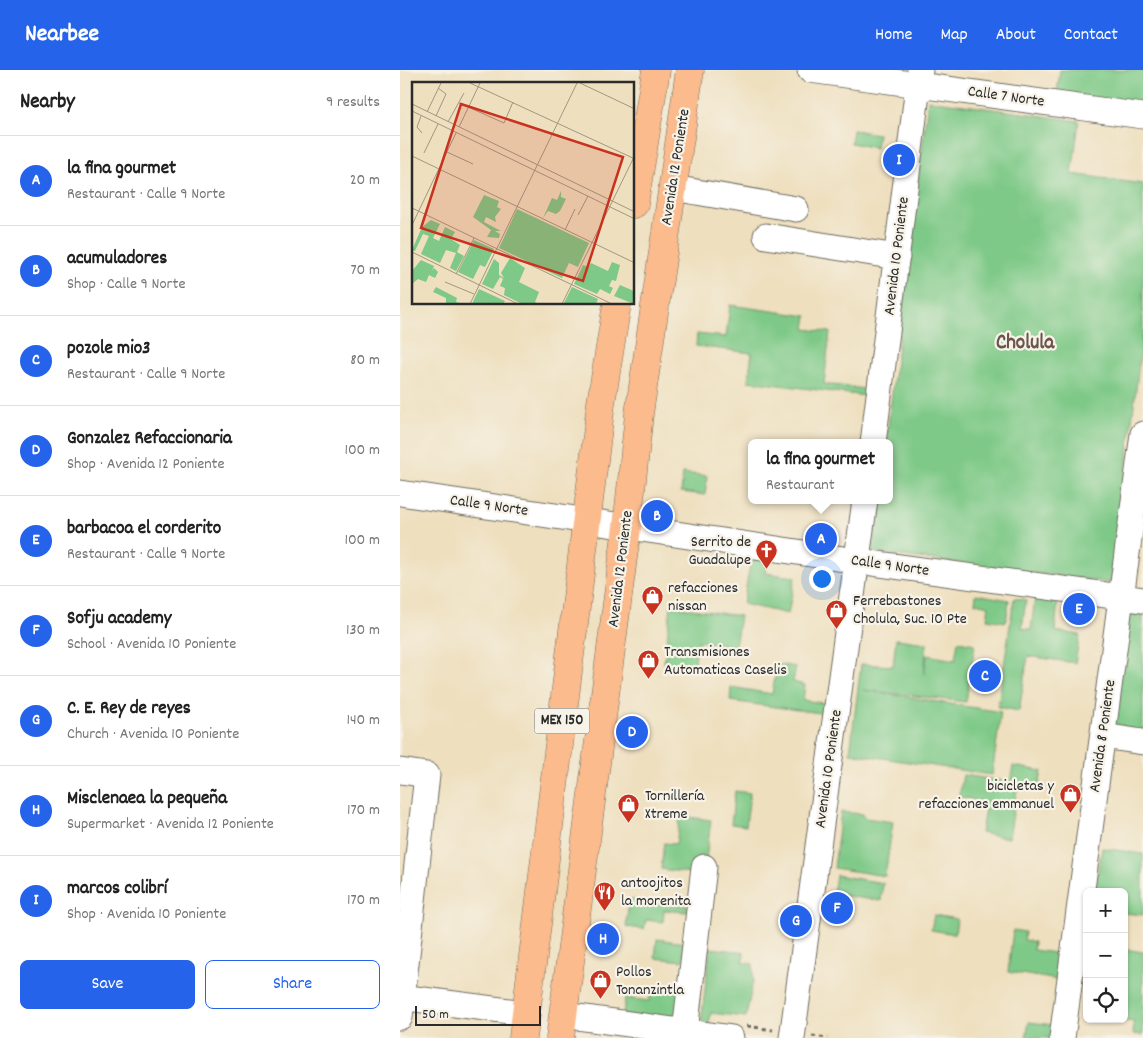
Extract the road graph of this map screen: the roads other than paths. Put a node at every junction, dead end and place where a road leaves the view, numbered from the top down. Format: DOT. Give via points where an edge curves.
graph roads {
  1 [pos="656,70"];
  2 [pos="690,70"];
  3 [pos="810,70"];
  4 [pos="919,78"];
  5 [pos="1143,116"];
  6 [pos="673,188"];
  7 [pos="635,198"];
  8 [pos="796,209"];
  9 [pos="766,236"];
  10 [pos="897,257"];
  11 [pos="617,305"];
  12 [pos="611,338"];
  13 [pos="649,343"];
  14 [pos="601,403"];
  15 [pos="639,414"];
  16 [pos="1143,434"];
  17 [pos="874,439"];
  18 [pos="400,493"];
  19 [pos="865,504"];
  20 [pos="588,520"];
  21 [pos="627,527"];
  22 [pos="858,562"];
  23 [pos="1132,598"];
  24 [pos="1103,736"];
  25 [pos="1143,742"];
  26 [pos="400,772"];
  27 [pos="704,867"];
  28 [pos="401,1003"];
  29 [pos="524,1026"];
  30 [pos="562,1027"];
  31 [pos="685,1032"];
  32 [pos="738,1032"];
  33 [pos="793,1036"];
  34 [pos="1062,1038"];
  1 -- 7 [label="main road"];
  2 -- 6 [label="main road, Avenida 12 Poniente / MEX 150"];
  3 -- 4 [label="street, Calle 7 Norte"];
  4 -- 5 [label="street, Calle 7 Norte"];
  4 -- 10 [label="street, Avenida 10 Poniente"];
  6 -- 8 [label="street"];
  6 -- 13 [label="main road, Avenida 12 Poniente / MEX 150"];
  9 -- 10 [label="street"];
  10 -- 17 [label="street, Avenida 10 Poniente"];
  11 -- 12 [label="main road, MEX 150"];
  12 -- 13 [label="main road" via="616,354 626,360 644,354"];
  12 -- 14 [label="main road, MEX 150"];
  13 -- 15 [label="main road, Avenida 12 Poniente / MEX 150"];
  14 -- 15 [label="main road" via="609,394 622,391 633,397"];
  14 -- 20 [label="main road, MEX 150"];
  15 -- 21 [label="main road, Avenida 12 Poniente / MEX 150"];
  16 -- 23 [label="street, Avenida 8 Poniente"];
  18 -- 20 [label="street, Calle 9 Norte"];
  19 -- 22 [label="street, Avenida 10 Poniente"];
  20 -- 21 [label="street, Calle 9 Norte"];
  20 -- 29 [label="main road, MEX 150"];
  21 -- 22 [label="street, Calle 9 Norte"];
  21 -- 30 [label="main road, Avenida 12 Poniente / MEX 150"];
  22 -- 23 [label="street, Calle 9 Norte"];
  22 -- 33 [label="street, Avenida 10 Poniente"];
  23 -- 24 [label="street, Avenida 8 Poniente"];
  24 -- 25 [label="street"];
  24 -- 34 [label="street, Avenida 8 Poniente"];
  26 -- 28 [label="street" via="426,775"];
  27 -- 31 [label="street"];
  28 -- 29 [label="street"];
  30 -- 31 [label="street"];
  31 -- 32 [label="street"];
}
